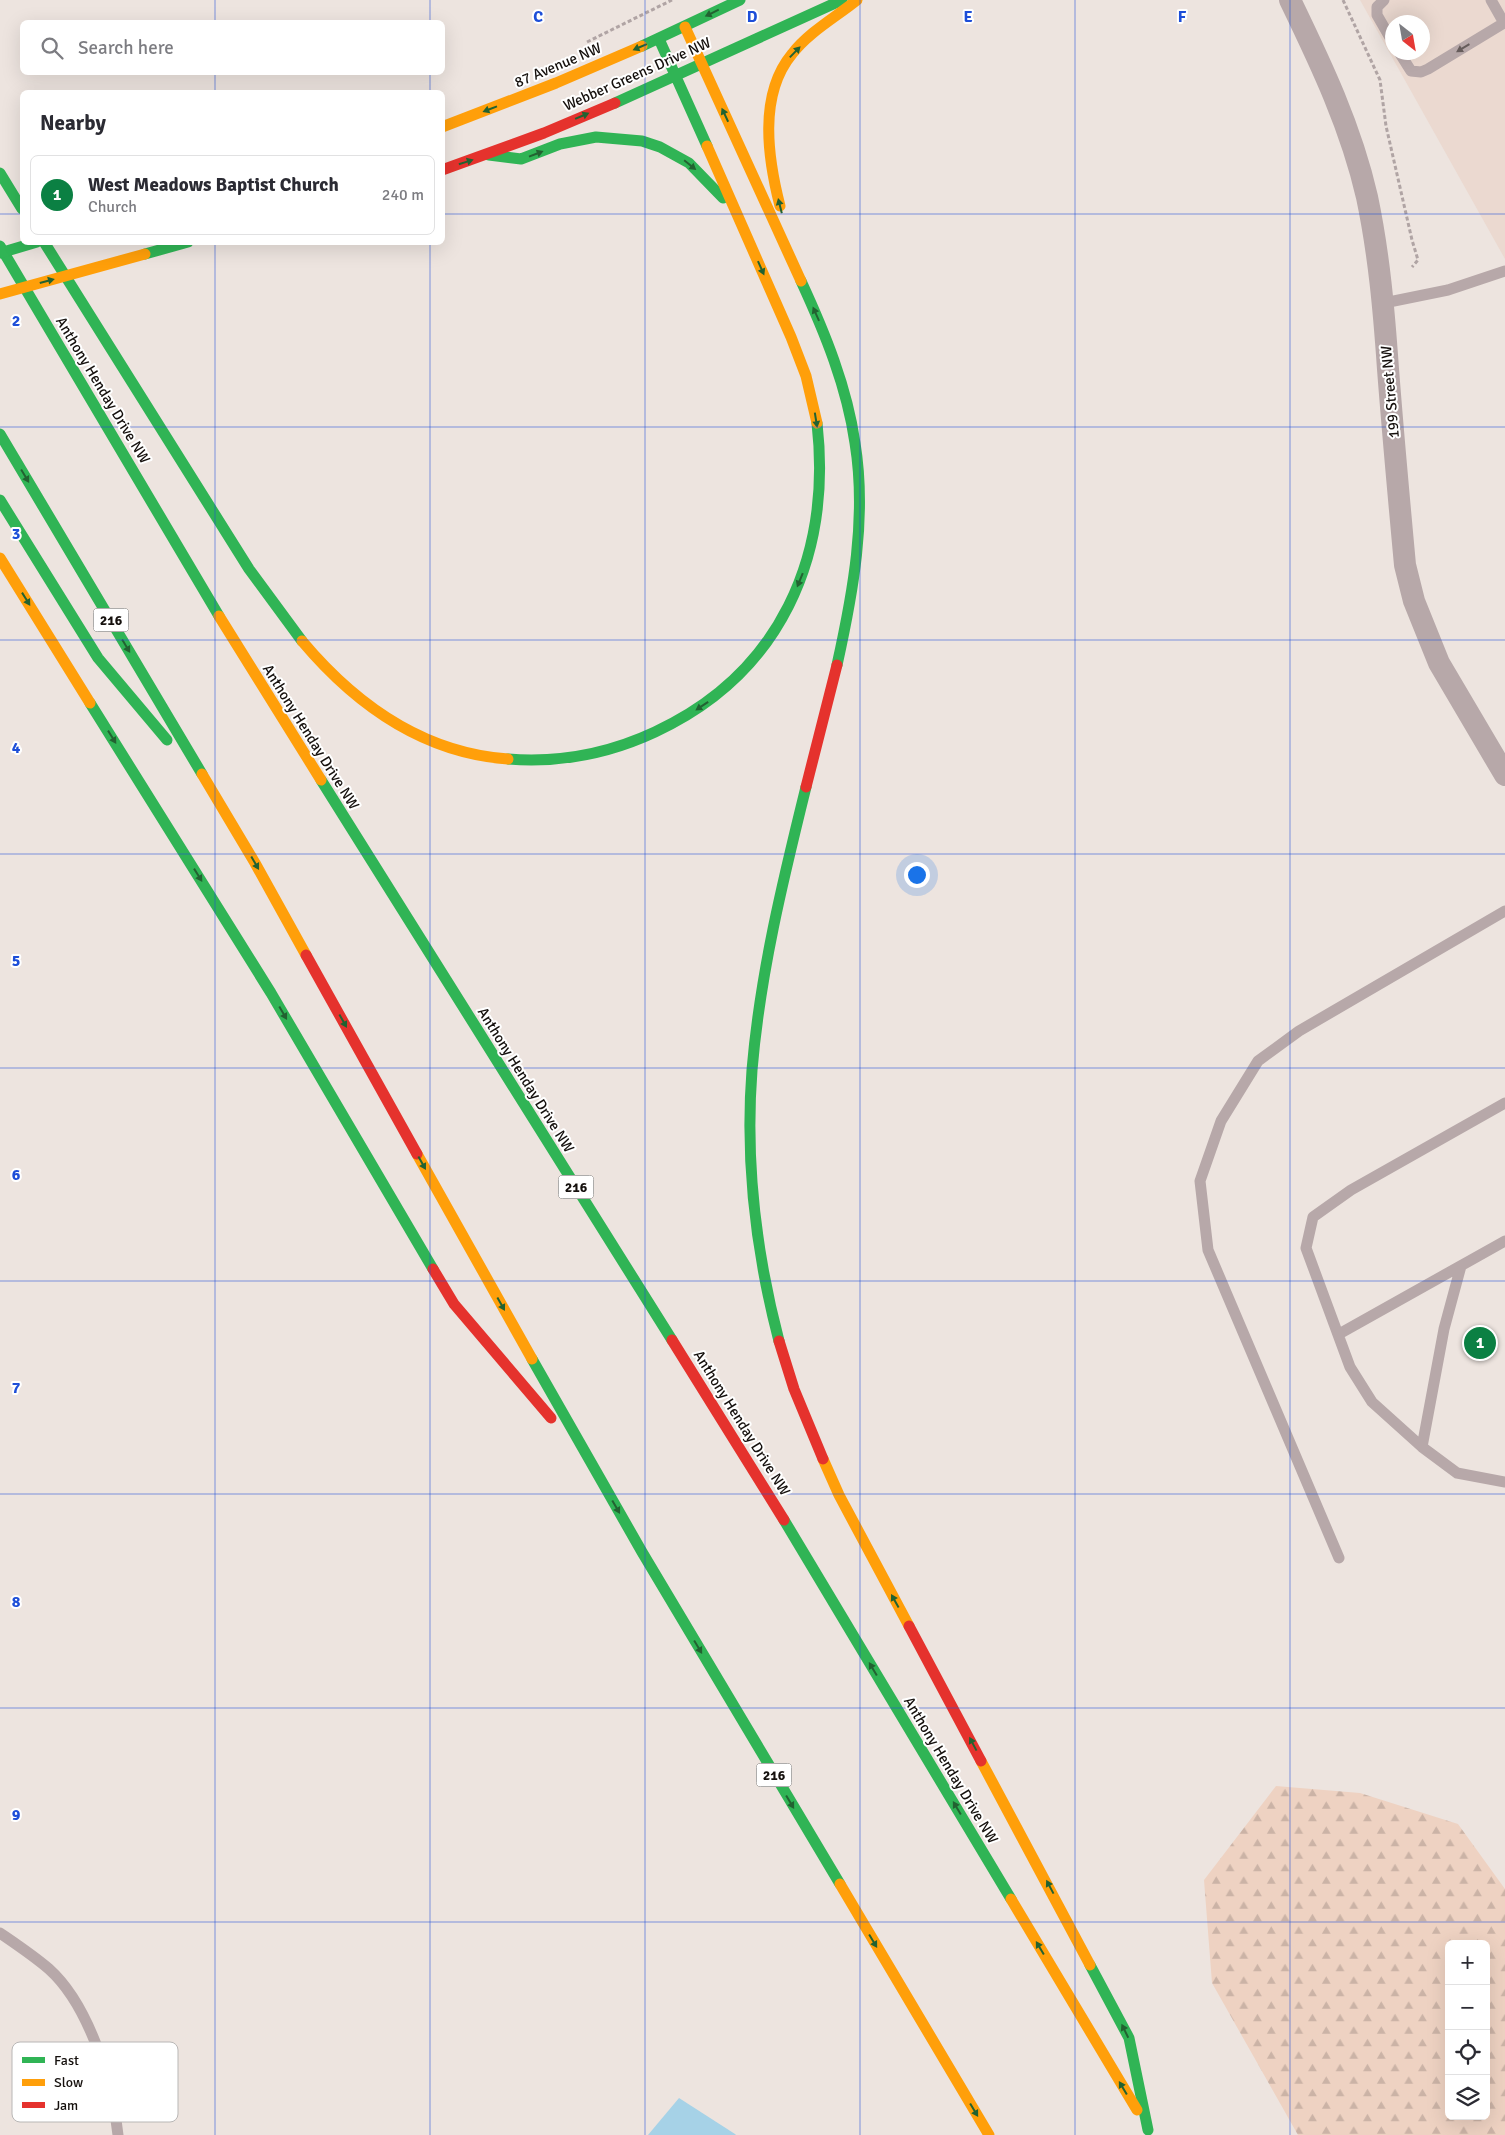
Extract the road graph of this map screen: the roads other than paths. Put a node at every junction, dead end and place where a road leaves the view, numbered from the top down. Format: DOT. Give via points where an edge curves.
graph roads {
  1 [pos="740,0"];
  2 [pos="842,0"];
  3 [pos="856,0"];
  4 [pos="1290,0"];
  5 [pos="1384,0"];
  6 [pos="1491,0"];
  7 [pos="1504,23"];
  8 [pos="684,27"];
  9 [pos="1385,29"];
  10 [pos="659,39"];
  11 [pos="1404,60"];
  12 [pos="701,63"];
  13 [pos="675,75"];
  14 [pos="445,126"];
  15 [pos="489,155"];
  16 [pos="445,169"];
  17 [pos="0,173"];
  18 [pos="20,205"];
  19 [pos="742,223"];
  20 [pos="26,245"];
  21 [pos="46,245"];
  22 [pos="178,245"];
  23 [pos="0,246"];
  24 [pos="0,252"];
  25 [pos="796,270"];
  26 [pos="1505,272"];
  27 [pos="0,294"];
  28 [pos="1384,303"];
  29 [pos="0,434"];
  30 [pos="0,500"];
  31 [pos="0,558"];
  32 [pos="1505,775"];
  33 [pos="222,806"];
  34 [pos="1505,911"];
  35 [pos="1505,1103"];
  36 [pos="1505,1241"];
  37 [pos="1461,1266"];
  38 [pos="1339,1334"];
  39 [pos="1422,1447"];
  40 [pos="592,1464"];
  41 [pos="1505,1482"];
  42 [pos="1339,1558"];
  43 [pos="0,1933"];
  44 [pos="94,2042"];
  45 [pos="115,2122"];
  46 [pos="1150,2132"];
  47 [pos="118,2135"];
  48 [pos="989,2135"];
  1 -- 8 [label="main road, Webber Greens Drive NW, one-way"];
  2 -- 12 [label="main road, Webber Greens Drive NW"];
  25 -- 3 [label="main road, one-way" via="772,176 768,127 774,93 793,52"];
  4 -- 28 [label="street, 199 Street NW" via="1322,64 1353,147 1375,239"];
  5 -- 9 [label="lane" via="1377,7 1377,15"];
  6 -- 7 [label="lane"];
  7 -- 11 [label="lane, one-way" via="1421,72 1412,71"];
  8 -- 10 [label="main road, 87 Avenue NW"];
  8 -- 12 [label="main road"];
  10 -- 13 [label="main road"];
  10 -- 14 [label="main road, 87 Avenue NW, one-way" via="523,97"];
  12 -- 13 [label="main road, Webber Greens Drive NW"];
  25 -- 12 [label="main road, one-way"];
  15 -- 13 [label="main road, Webber Greens Drive NW, one-way"];
  13 -- 19 [label="main road"];
  16 -- 15 [label="main road, Webber Greens Drive NW, one-way"];
  15 -- 19 [label="main road, one-way" via="521,160 560,144 596,137 642,141 689,163 719,192"];
  17 -- 18 [label="main road"];
  19 -- 21 [label="main road, one-way" via="788,329 815,414 820,492 817,519 803,574 791,603 760,651 714,697 655,734 620,748 557,760 523,761 488,756 426,740 370,708 317,659 255,580"];
  20 -- 24 [label="main road, bridge"];
  27 -- 22 [label="main road, one-way, bridge"];
  46 -- 23 [label="main road, Anthony Henday Drive NW / 216, one-way" via="739,1446 244,658"];
  46 -- 25 [label="main road, one-way" via="1129,2038 859,1536 824,1462 784,1357 760,1258 750,1149 752,1072 758,1021 783,882 840,653 853,587 859,529 859,473 853,427 830,350"];
  26 -- 28 [label="lane" via="1441,292"];
  28 -- 32 [label="street, 199 Street NW" via="1405,565 1414,601 1439,663"];
  29 -- 33 [label="main road, 216, one-way"];
  30 -- 33 [label="main road" via="98,658"];
  31 -- 40 [label="main road, one-way" via="271,993 454,1304"];
  33 -- 40 [label="main road, 216, one-way"];
  34 -- 42 [label="lane" via="1299,1031 1258,1060 1221,1121 1200,1181 1208,1250"];
  35 -- 38 [label="lane" via="1351,1190 1313,1217 1306,1248"];
  36 -- 37 [label="lane"];
  37 -- 38 [label="lane"];
  37 -- 39 [label="lane" via="1444,1329"];
  38 -- 39 [label="lane" via="1350,1367 1372,1402"];
  39 -- 41 [label="lane" via="1457,1473"];
  40 -- 48 [label="main road, 216, one-way"];
  43 -- 44 [label="lane" via="50,1970 76,2002"];
  45 -- 47 [label="lane"];
}
